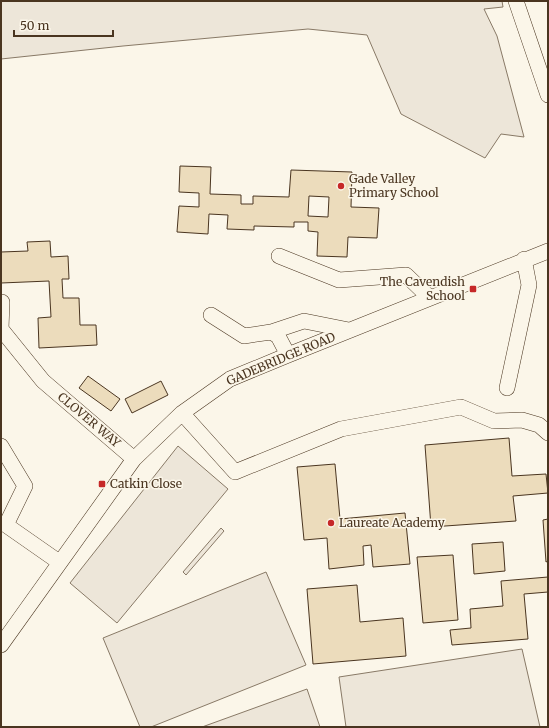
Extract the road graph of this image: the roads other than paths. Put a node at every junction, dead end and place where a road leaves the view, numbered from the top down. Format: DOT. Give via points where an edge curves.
graph roads {
  1 [pos="516,1"];
  2 [pos="548,95"];
  3 [pos="548,251"];
  4 [pos="279,256"];
  5 [pos="524,260"];
  6 [pos="430,298"];
  7 [pos="2,302"];
  8 [pos="211,315"];
  9 [pos="349,330"];
  10 [pos="271,332"];
  11 [pos="288,355"];
  12 [pos="507,388"];
  13 [pos="182,413"];
  14 [pos="548,432"];
  15 [pos="1,446"];
  16 [pos="134,459"];
  17 [pos="59,562"];
  18 [pos="1,645"];
  1 -- 2 [label="street"];
  3 -- 5 [label="street, GADEBRIDGE ROAD"];
  4 -- 6 [label="street" via="339,280 406,275"];
  5 -- 6 [label="street, GADEBRIDGE ROAD"];
  5 -- 12 [label="street" via="529,285"];
  6 -- 9 [label="street, GADEBRIDGE ROAD"];
  7 -- 16 [label="street, CLOVER WAY" via="2,329 43,382"];
  8 -- 10 [label="street" via="244,336"];
  9 -- 10 [label="street" via="304,321"];
  9 -- 11 [label="street, GADEBRIDGE ROAD"];
  10 -- 11 [label="street" via="278,336"];
  11 -- 13 [label="street, GADEBRIDGE ROAD" via="230,379"];
  13 -- 14 [label="street" via="235,472 341,429 461,407 494,421 528,421"];
  13 -- 16 [label="street, GADEBRIDGE ROAD"];
  15 -- 17 [label="street" via="25,486 6,525"];
  16 -- 17 [label="street, GADEBRIDGE ROAD"];
  17 -- 18 [label="street, GADEBRIDGE ROAD"];
}
